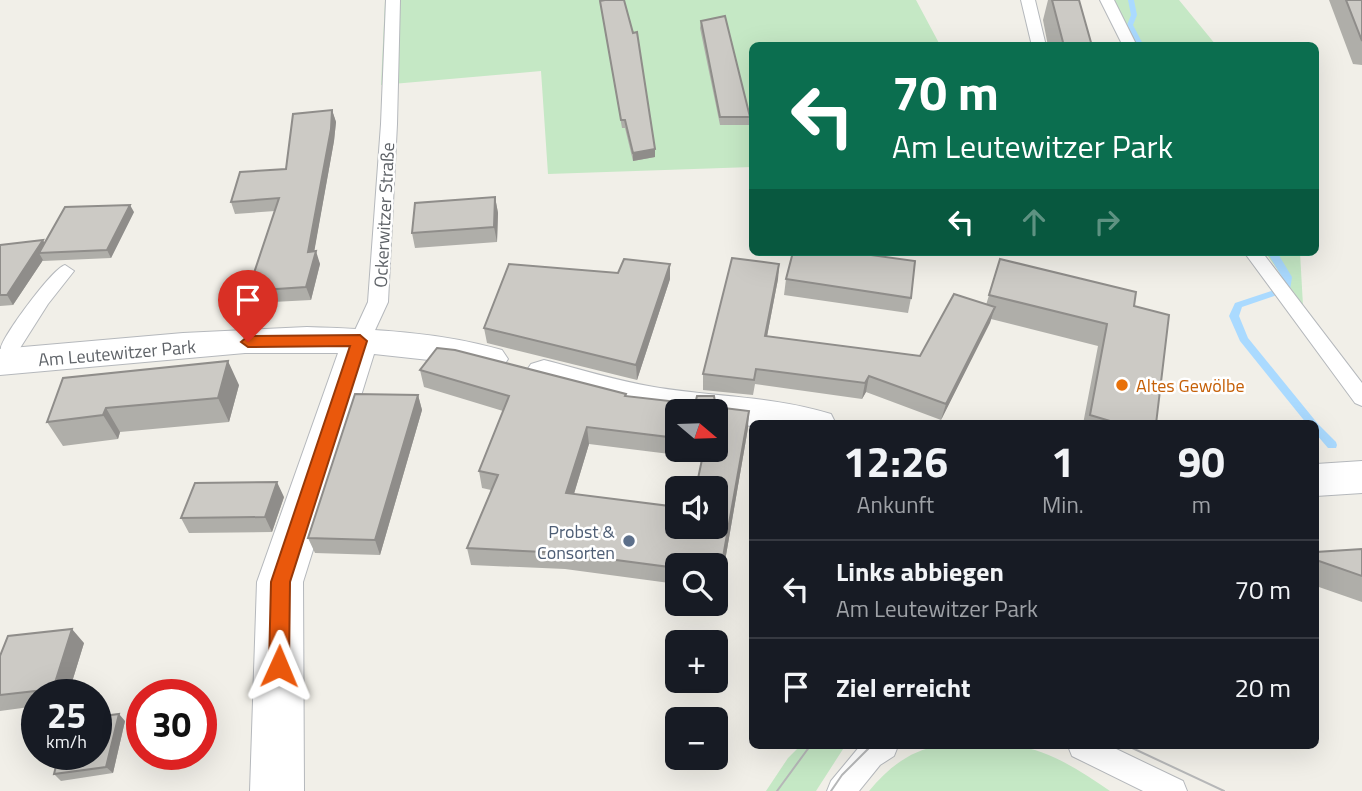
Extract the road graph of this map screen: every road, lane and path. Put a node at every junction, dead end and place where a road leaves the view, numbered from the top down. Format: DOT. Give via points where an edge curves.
graph roads {
  1 [pos="393,0"];
  2 [pos="1028,0"];
  3 [pos="1094,0"];
  4 [pos="1110,6"];
  5 [pos="1039,42"];
  6 [pos="1128,42"];
  7 [pos="1257,256"];
  8 [pos="65,271"];
  9 [pos="360,341"];
  10 [pos="0,362"];
  11 [pos="1362,398"];
  12 [pos="796,420"];
  13 [pos="1362,477"];
  14 [pos="1319,481"];
  15 [pos="879,749"];
  16 [pos="1088,749"];
  17 [pos="277,791"];
  18 [pos="841,791"];
  19 [pos="1173,791"];
  1 -- 9 [label="lane, Ockerwitzer Straße" via="378,302"];
  2 -- 5 [label="lane"];
  3 -- 4 [label="lane"];
  4 -- 6 [label="lane"];
  7 -- 11 [label="lane"];
  8 -- 10 [label="lane"];
  9 -- 10 [label="street, Am Leutewitzer Park" via="248,342"];
  9 -- 12 [label="street, Am Leutewitzer Park" via="459,352 654,401"];
  9 -- 17 [label="street, Ockerwitzer Straße" via="280,582"];
  13 -- 14 [label="street"];
  15 -- 18 [label="lane"];
  16 -- 19 [label="lane"];
}
